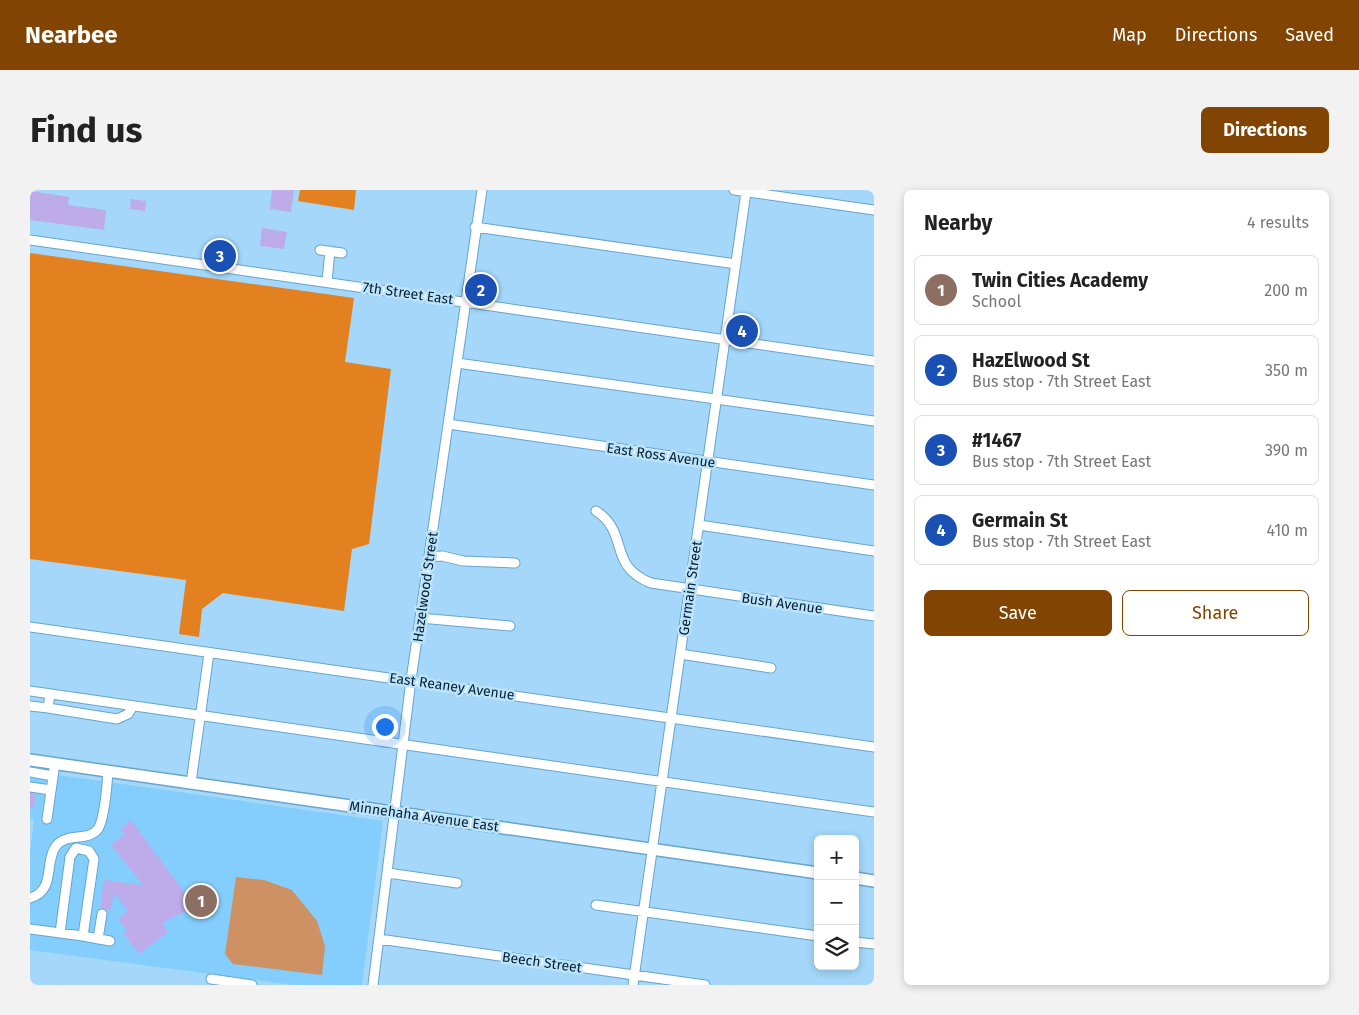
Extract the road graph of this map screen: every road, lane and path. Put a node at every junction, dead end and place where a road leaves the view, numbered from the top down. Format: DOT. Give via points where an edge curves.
graph roads {
  1 [pos="482,190"];
  2 [pos="734,190"];
  3 [pos="746,192"];
  4 [pos="874,210"];
  5 [pos="475,227"];
  6 [pos="30,240"];
  7 [pos="320,250"];
  8 [pos="330,251"];
  9 [pos="342,253"];
  10 [pos="736,264"];
  11 [pos="326,281"];
  12 [pos="465,302"];
  13 [pos="725,339"];
  14 [pos="874,360"];
  15 [pos="457,362"];
  16 [pos="717,398"];
  17 [pos="874,421"];
  18 [pos="448,424"];
  19 [pos="708,461"];
  20 [pos="874,485"];
  21 [pos="596,511"];
  22 [pos="699,525"];
  23 [pos="874,551"];
  24 [pos="429,557"];
  25 [pos="515,563"];
  26 [pos="690,590"];
  27 [pos="874,616"];
  28 [pos="420,618"];
  29 [pos="510,626"];
  30 [pos="30,627"];
  31 [pos="209,653"];
  32 [pos="680,654"];
  33 [pos="771,668"];
  34 [pos="411,680"];
  35 [pos="30,691"];
  36 [pos="50,694"];
  37 [pos="30,706"];
  38 [pos="133,706"];
  39 [pos="48,708"];
  40 [pos="200,716"];
  41 [pos="671,718"];
  42 [pos="405,744"];
  43 [pos="874,747"];
  44 [pos="30,760"];
  45 [pos="55,763"];
  46 [pos="30,772"];
  47 [pos="108,772"];
  48 [pos="53,776"];
  49 [pos="662,781"];
  50 [pos="191,784"];
  51 [pos="30,787"];
  52 [pos="51,790"];
  53 [pos="395,812"];
  54 [pos="874,812"];
  55 [pos="46,819"];
  56 [pos="652,849"];
  57 [pos="814,872"];
  58 [pos="388,873"];
  59 [pos="859,879"];
  60 [pos="874,881"];
  61 [pos="457,883"];
  62 [pos="30,898"];
  63 [pos="596,905"];
  64 [pos="643,911"];
  65 [pos="102,914"];
  66 [pos="30,929"];
  67 [pos="60,933"];
  68 [pos="814,935"];
  69 [pos="83,936"];
  70 [pos="98,939"];
  71 [pos="379,939"];
  72 [pos="110,941"];
  73 [pos="859,942"];
  74 [pos="874,944"];
  75 [pos="634,975"];
  76 [pos="211,979"];
  77 [pos="252,985"];
  78 [pos="373,985"];
  79 [pos="632,985"];
  80 [pos="705,985"];
  1 -- 5 [label="street, Hazelwood Street"];
  2 -- 3 [label="street"];
  3 -- 4 [label="street"];
  3 -- 10 [label="street, Germain Street"];
  5 -- 10 [label="street"];
  5 -- 12 [label="street, Hazelwood Street"];
  6 -- 11 [label="street, 7th Street East"];
  7 -- 8 [label="street"];
  8 -- 9 [label="street"];
  8 -- 11 [label="street"];
  10 -- 13 [label="street, Germain Street"];
  11 -- 12 [label="street, 7th Street East"];
  12 -- 13 [label="street, 7th Street East"];
  12 -- 15 [label="street, Hazelwood Street"];
  13 -- 14 [label="street, 7th Street East"];
  13 -- 16 [label="street, Germain Street"];
  15 -- 16 [label="street"];
  15 -- 18 [label="street, Hazelwood Street"];
  16 -- 17 [label="street"];
  16 -- 19 [label="street, Germain Street"];
  18 -- 19 [label="street, East Ross Avenue"];
  18 -- 24 [label="street, Hazelwood Street"];
  19 -- 20 [label="street, East Ross Avenue"];
  19 -- 22 [label="street, Germain Street"];
  21 -- 26 [label="street, Bush Avenue" via="612,527 624,563 634,576 651,583"];
  22 -- 23 [label="street"];
  22 -- 26 [label="street, Germain Street"];
  24 -- 25 [label="street"];
  24 -- 28 [label="street, Hazelwood Street"];
  26 -- 27 [label="street, Bush Avenue"];
  26 -- 32 [label="street, Germain Street"];
  28 -- 29 [label="street"];
  28 -- 34 [label="street, Hazelwood Street"];
  30 -- 31 [label="street, East Reaney Avenue"];
  31 -- 34 [label="street, East Reaney Avenue"];
  31 -- 40 [label="street"];
  32 -- 33 [label="street"];
  32 -- 41 [label="street, Germain Street"];
  34 -- 41 [label="street, East Reaney Avenue"];
  34 -- 42 [label="street, Hazelwood Street"];
  35 -- 36 [label="street"];
  36 -- 38 [label="street"];
  36 -- 39 [label="street"];
  37 -- 39 [label="street"];
  38 -- 39 [label="street" via="128,714 116,719"];
  38 -- 40 [label="street"];
  40 -- 42 [label="street"];
  40 -- 50 [label="street"];
  41 -- 43 [label="street, East Reaney Avenue"];
  41 -- 49 [label="street, Germain Street"];
  42 -- 49 [label="street"];
  42 -- 53 [label="street, Hazelwood Street"];
  44 -- 45 [label="main road, Minnehaha Avenue East"];
  45 -- 47 [label="main road, Minnehaha Avenue East"];
  45 -- 48 [label="street"];
  46 -- 48 [label="street"];
  47 -- 50 [label="main road, Minnehaha Avenue East"];
  47 -- 62 [label="street" via="97,829 90,834 65,838 58,844 54,849 48,880 43,889"];
  48 -- 52 [label="street"];
  49 -- 54 [label="street"];
  49 -- 56 [label="street, Germain Street"];
  50 -- 53 [label="main road, Minnehaha Avenue East"];
  51 -- 52 [label="street"];
  52 -- 55 [label="street"];
  53 -- 56 [label="main road, Minnehaha Avenue East"];
  53 -- 58 [label="street, Hazelwood Street"];
  56 -- 57 [label="main road, Minnehaha Avenue East"];
  56 -- 64 [label="street, Germain Street"];
  58 -- 61 [label="street"];
  58 -- 71 [label="street, Hazelwood Street"];
  59 -- 60 [label="main road"];
  63 -- 64 [label="street"];
  64 -- 68 [label="street"];
  64 -- 75 [label="street, Germain Street"];
  65 -- 70 [label="street"];
  66 -- 67 [label="street"];
  67 -- 69 [label="street"];
  67 -- 69 [label="street" via="70,857 76,848 83,848 89,850 94,859"];
  69 -- 70 [label="street"];
  70 -- 72 [label="street"];
  71 -- 75 [label="street, Beech Street"];
  71 -- 78 [label="street, Hazelwood Street"];
  73 -- 74 [label="street"];
  75 -- 79 [label="street, Germain Street"];
  75 -- 80 [label="street, Beech Street"];
  76 -- 77 [label="street"];
}
